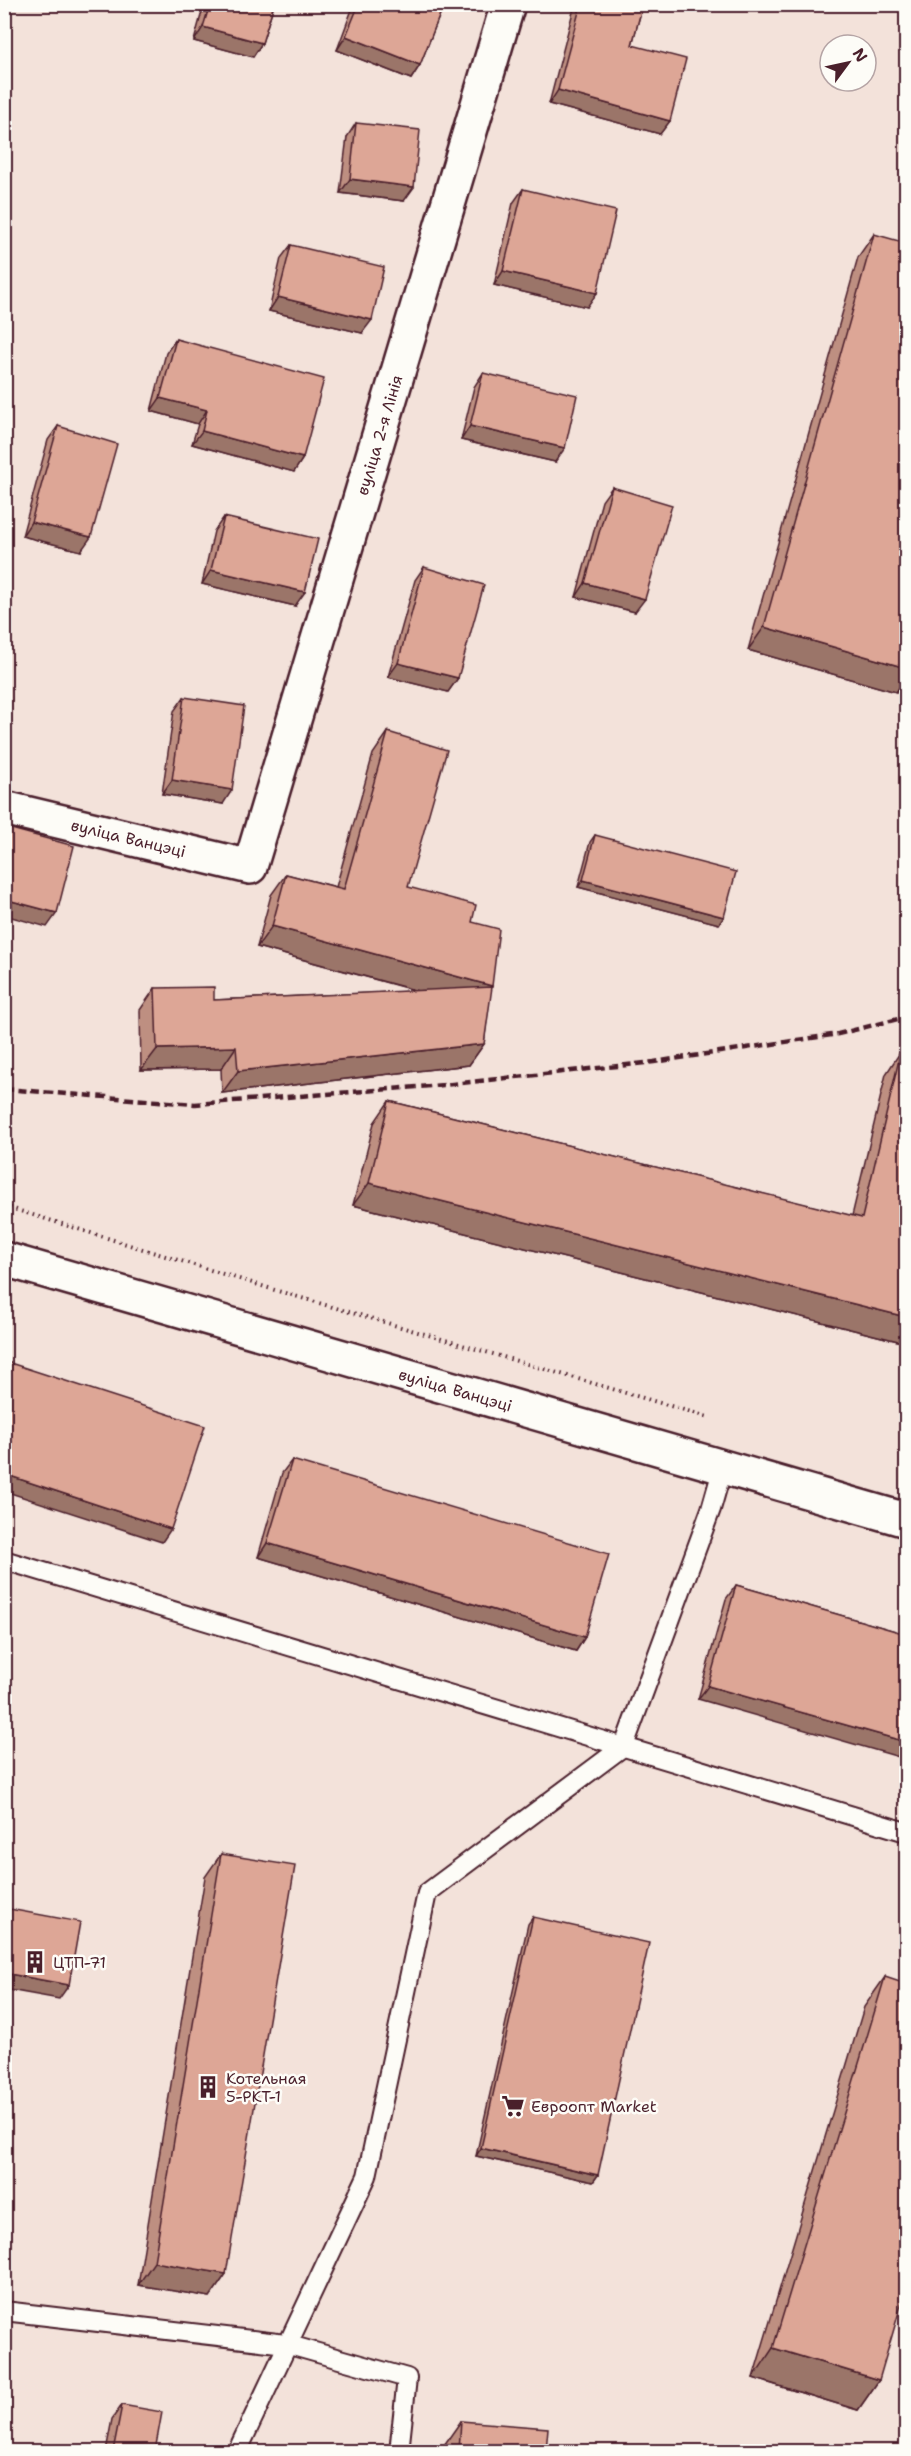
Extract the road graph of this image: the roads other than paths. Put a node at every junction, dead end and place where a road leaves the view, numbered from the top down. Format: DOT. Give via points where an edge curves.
graph roads {
  1 [pos="508,4"];
  2 [pos="4,808"];
  3 [pos="250,867"];
  4 [pos="4,1259"];
  5 [pos="723,1467"];
  6 [pos="906,1520"];
  7 [pos="4,1560"];
  8 [pos="624,1746"];
  9 [pos="906,1832"];
  10 [pos="4,2311"];
  11 [pos="286,2344"];
  12 [pos="237,2451"];
  13 [pos="399,2451"];
  1 -- 3 [label="street, вуліца 2-я Лінія"];
  2 -- 3 [label="street, вуліца Ванцэці"];
  4 -- 5 [label="street, вуліца Ванцэці"];
  5 -- 6 [label="street, вуліца Ванцэці"];
  5 -- 8 [label="lane"];
  7 -- 8 [label="lane"];
  8 -- 9 [label="lane"];
  8 -- 11 [label="lane" via="427,1893 367,2175"];
  10 -- 11 [label="lane"];
  11 -- 12 [label="lane"];
  11 -- 13 [label="lane" via="407,2378"];
}
